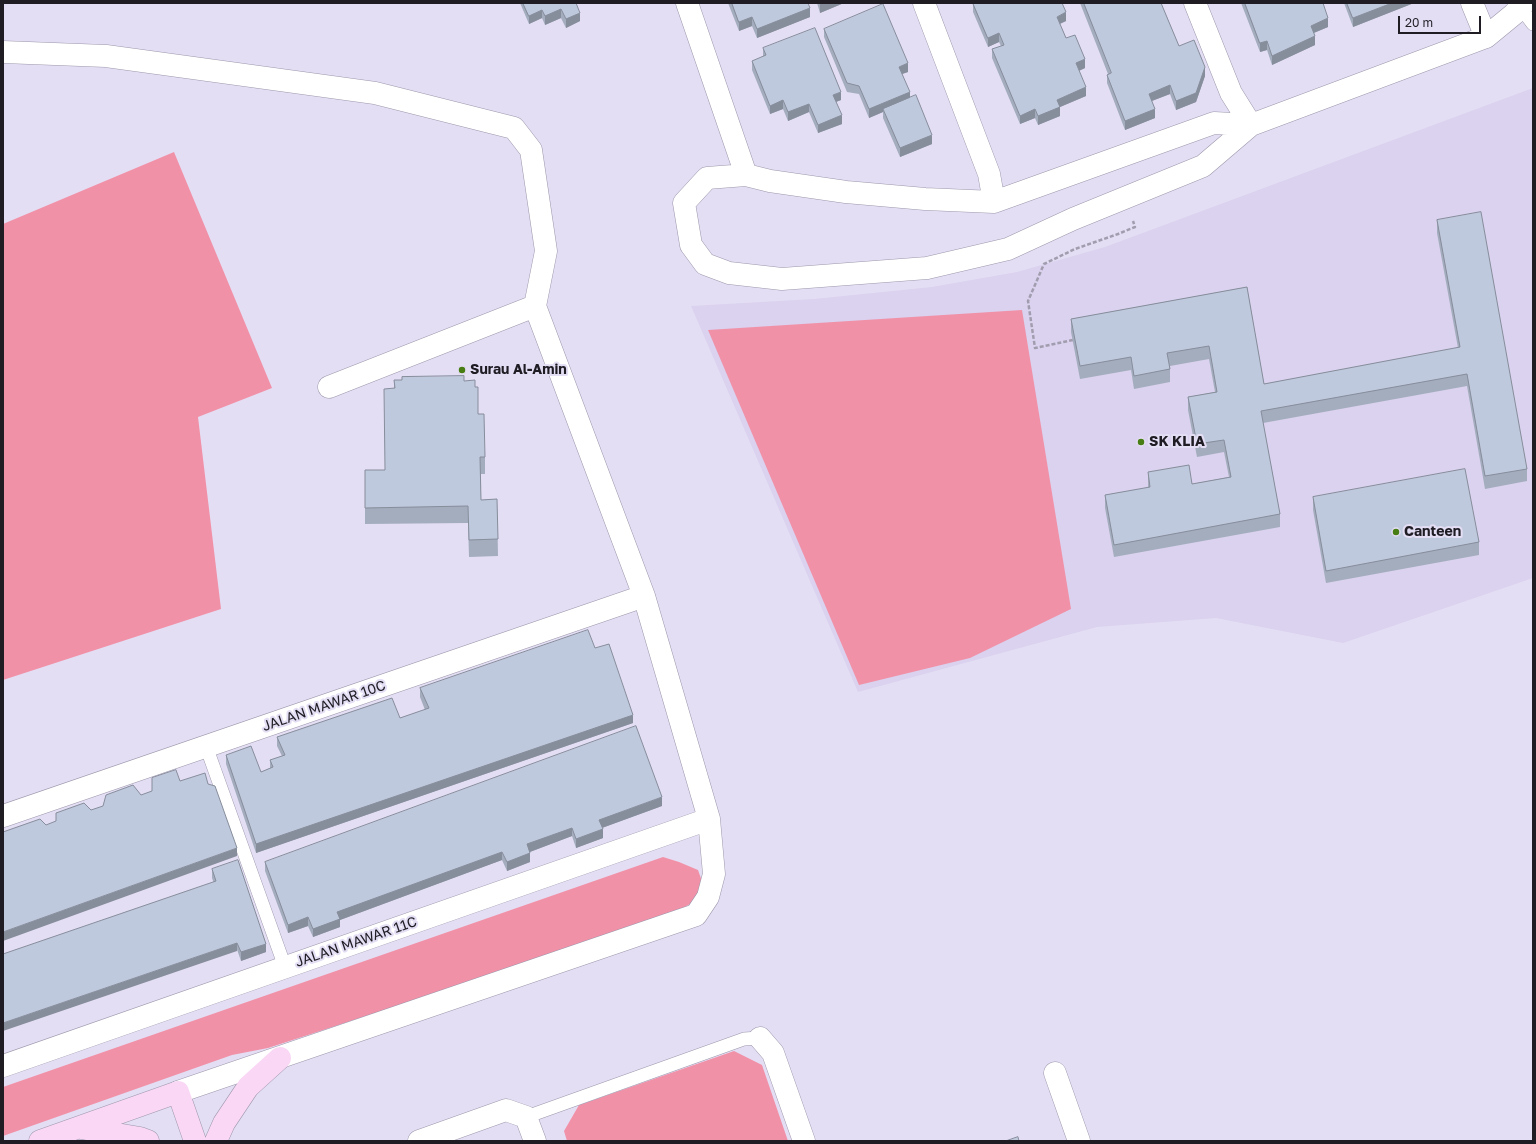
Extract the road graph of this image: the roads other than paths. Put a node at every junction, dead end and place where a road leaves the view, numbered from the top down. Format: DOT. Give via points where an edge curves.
graph roads {
  1 [pos="687,3"];
  2 [pos="924,3"];
  3 [pos="1195,3"];
  4 [pos="1472,3"];
  5 [pos="1526,11"];
  6 [pos="1486,37"];
  7 [pos="3,52"];
  8 [pos="1251,125"];
  9 [pos="746,175"];
  10 [pos="994,202"];
  11 [pos="535,306"];
  12 [pos="329,387"];
  13 [pos="644,596"];
  14 [pos="206,746"];
  15 [pos="3,816"];
  16 [pos="709,819"];
  17 [pos="285,967"];
  18 [pos="760,1038"];
  19 [pos="280,1058"];
  20 [pos="3,1066"];
  21 [pos="1055,1073"];
  22 [pos="178,1092"];
  23 [pos="526,1117"];
  24 [pos="79,1128"];
  25 [pos="40,1141"];
  26 [pos="148,1141"];
  27 [pos="195,1141"];
  28 [pos="216,1141"];
  29 [pos="419,1141"];
  30 [pos="534,1141"];
  31 [pos="804,1141"];
  32 [pos="1079,1141"];
  1 -- 9 [label="street"];
  2 -- 10 [label="street" via="989,174"];
  3 -- 8 [label="street" via="1230,93"];
  4 -- 6 [label="street"];
  5 -- 6 [label="street" via="1514,14"];
  6 -- 8 [label="street"];
  7 -- 11 [label="street" via="106,56 375,93 514,128 531,150 546,251"];
  8 -- 9 [label="street" via="1203,166 1073,219 1008,249 927,268 782,279 729,273 705,264 691,245 684,203 707,178"];
  8 -- 10 [label="street" via="1214,123"];
  9 -- 10 [label="street" via="846,192"];
  11 -- 12 [label="street"];
  11 -- 13 [label="street"];
  13 -- 14 [label="street, JALAN MAWAR 10C"];
  13 -- 16 [label="street"];
  14 -- 15 [label="street, JALAN MAWAR 10C"];
  14 -- 17 [label="lane"];
  16 -- 17 [label="street, JALAN MAWAR 11C"];
  16 -- 19 [label="street" via="714,874 708,897 696,915"];
  17 -- 20 [label="street, JALAN MAWAR 11C"];
  18 -- 23 [label="lane" via="744,1039"];
  18 -- 31 [label="street" via="773,1053"];
  19 -- 22 [label="street"];
  19 -- 28 [label="street" via="248,1087 224,1123"];
  21 -- 32 [label="street"];
  22 -- 24 [label="street"];
  22 -- 27 [label="street"];
  23 -- 29 [label="street" via="506,1110"];
  23 -- 30 [label="street"];
  24 -- 25 [label="street"];
  24 -- 26 [label="street"];
}
